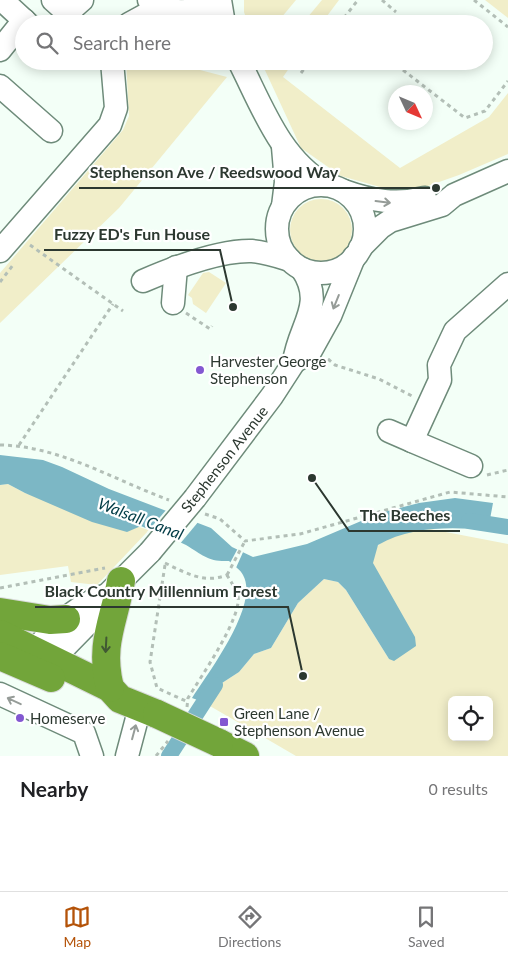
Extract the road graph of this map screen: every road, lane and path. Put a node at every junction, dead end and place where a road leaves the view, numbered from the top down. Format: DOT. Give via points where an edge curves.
graph roads {
  1 [pos="2,0"];
  2 [pos="53,0"];
  3 [pos="82,0"];
  4 [pos="138,0"];
  5 [pos="149,0"];
  6 [pos="210,0"];
  7 [pos="220,0"];
  8 [pos="358,0"];
  9 [pos="382,0"];
  10 [pos="474,0"];
  11 [pos="174,12"];
  12 [pos="396,12"];
  13 [pos="18,15"];
  14 [pos="66,15"];
  15 [pos="132,15"];
  16 [pos="145,15"];
  17 [pos="196,15"];
  18 [pos="222,15"];
  19 [pos="346,15"];
  20 [pos="493,15"];
  21 [pos="493,15"];
  22 [pos="508,27"];
  23 [pos="15,34"];
  24 [pos="0,50"];
  25 [pos="113,70"];
  26 [pos="244,70"];
  27 [pos="303,70"];
  28 [pos="404,70"];
  29 [pos="301,73"];
  30 [pos="508,81"];
  31 [pos="0,86"];
  32 [pos="51,131"];
  33 [pos="283,147"];
  34 [pos="508,171"];
  35 [pos="331,187"];
  36 [pos="454,194"];
  37 [pos="280,213"];
  38 [pos="29,245"];
  39 [pos="0,250"];
  40 [pos="239,252"];
  41 [pos="357,252"];
  42 [pos="296,264"];
  43 [pos="176,267"];
  44 [pos="144,281"];
  45 [pos="508,284"];
  46 [pos="113,304"];
  47 [pos="176,306"];
  48 [pos="123,311"];
  49 [pos="212,326"];
  50 [pos="320,338"];
  51 [pos="294,362"];
  52 [pos="429,404"];
  53 [pos="389,431"];
  54 [pos="412,441"];
  55 [pos="0,445"];
  56 [pos="19,445"];
  57 [pos="471,466"];
  58 [pos="508,497"];
  59 [pos="190,504"];
  60 [pos="245,541"];
  61 [pos="137,569"];
  62 [pos="228,575"];
  63 [pos="0,588"];
  64 [pos="0,612"];
  65 [pos="66,619"];
  66 [pos="0,634"];
  67 [pos="0,656"];
  68 [pos="39,663"];
  69 [pos="0,694"];
  70 [pos="188,702"];
  71 [pos="140,709"];
  72 [pos="184,713"];
  73 [pos="92,756"];
  74 [pos="127,756"];
  75 [pos="156,756"];
  76 [pos="245,756"];
  1 -- 13 [label="street"];
  2 -- 14 [label="street"];
  3 -- 14 [label="street"];
  4 -- 15 [label="street"];
  5 -- 11 [label="street" via="161,9"];
  6 -- 11 [label="street" via="198,8"];
  7 -- 18 [label="street"];
  8 -- 19 [label="path"];
  9 -- 12 [label="path"];
  10 -- 21 [label="path"];
  11 -- 16 [label="street"];
  11 -- 17 [label="street"];
  20 -- 22 [label="path"];
  23 -- 24 [label="street"];
  25 -- 39 [label="street" via="116,108 110,125"];
  26 -- 33 [label="street"];
  27 -- 29 [label="path"];
  28 -- 30 [label="path" via="465,118 485,111"];
  31 -- 32 [label="street"];
  33 -- 35 [label="street" via="305,172"];
  33 -- 37 [label="street" via="286,182"];
  34 -- 36 [label="street, Stephenson Avenue"];
  35 -- 36 [label="street, Stephenson Avenue, one-way" via="385,203"];
  35 -- 37 [label="street" via="305,188 292,196"];
  35 -- 41 [label="street" via="349,195 358,206 364,234"];
  36 -- 41 [label="street, Stephenson Avenue" via="442,204 390,221"];
  37 -- 40 [label="street" via="259,239"];
  37 -- 42 [label="street" via="277,235 281,248"];
  38 -- 46 [label="path"];
  40 -- 42 [label="street" via="265,253"];
  40 -- 43 [label="street"];
  41 -- 42 [label="street" via="343,266 330,272 315,273"];
  41 -- 50 [label="street, Stephenson Avenue, one-way"];
  42 -- 51 [label="street, Stephenson Avenue" via="309,280 313,302 296,345"];
  43 -- 44 [label="street"];
  43 -- 47 [label="street"];
  45 -- 52 [label="street" via="455,331 439,364 440,380"];
  46 -- 48 [label="path"];
  46 -- 56 [label="path"];
  47 -- 49 [label="path" via="210,329"];
  50 -- 51 [label="street, Stephenson Avenue" via="310,352"];
  50 -- 52 [label="path" via="326,342 325,356 331,363 379,379"];
  51 -- 59 [label="street, Stephenson Avenue"];
  52 -- 54 [label="street"];
  53 -- 54 [label="street"];
  54 -- 57 [label="street"];
  55 -- 56 [label="path"];
  56 -- 59 [label="path" via="58,454"];
  58 -- 60 [label="path" via="450,492 300,534"];
  59 -- 60 [label="path" via="220,519"];
  59 -- 61 [label="street, Stephenson Avenue, bridge"];
  60 -- 62 [label="path"];
  61 -- 62 [label="path" via="184,573 204,579"];
  61 -- 63 [label="path" via="126,564"];
  61 -- 65 [label="street, Stephenson Avenue"];
  61 -- 68 [label="street, Stephenson Avenue" via="101,610"];
  61 -- 70 [label="path" via="150,662 157,688"];
  61 -- 71 [label="highway, one-way" via="117,606 106,639 107,676"];
  62 -- 70 [label="path" via="238,597 235,615"];
  64 -- 65 [label="highway" via="50,620"];
  65 -- 68 [label="street, Stephenson Avenue"];
  66 -- 68 [label="highway"];
  67 -- 68 [label="highway"];
  68 -- 71 [label="highway"];
  73 -- 69 [label="street, one-way" via="84,733"];
  70 -- 72 [label="path"];
  74 -- 71 [label="street, one-way"];
  71 -- 75 [label="path"];
  71 -- 76 [label="highway, bridge"];
}
